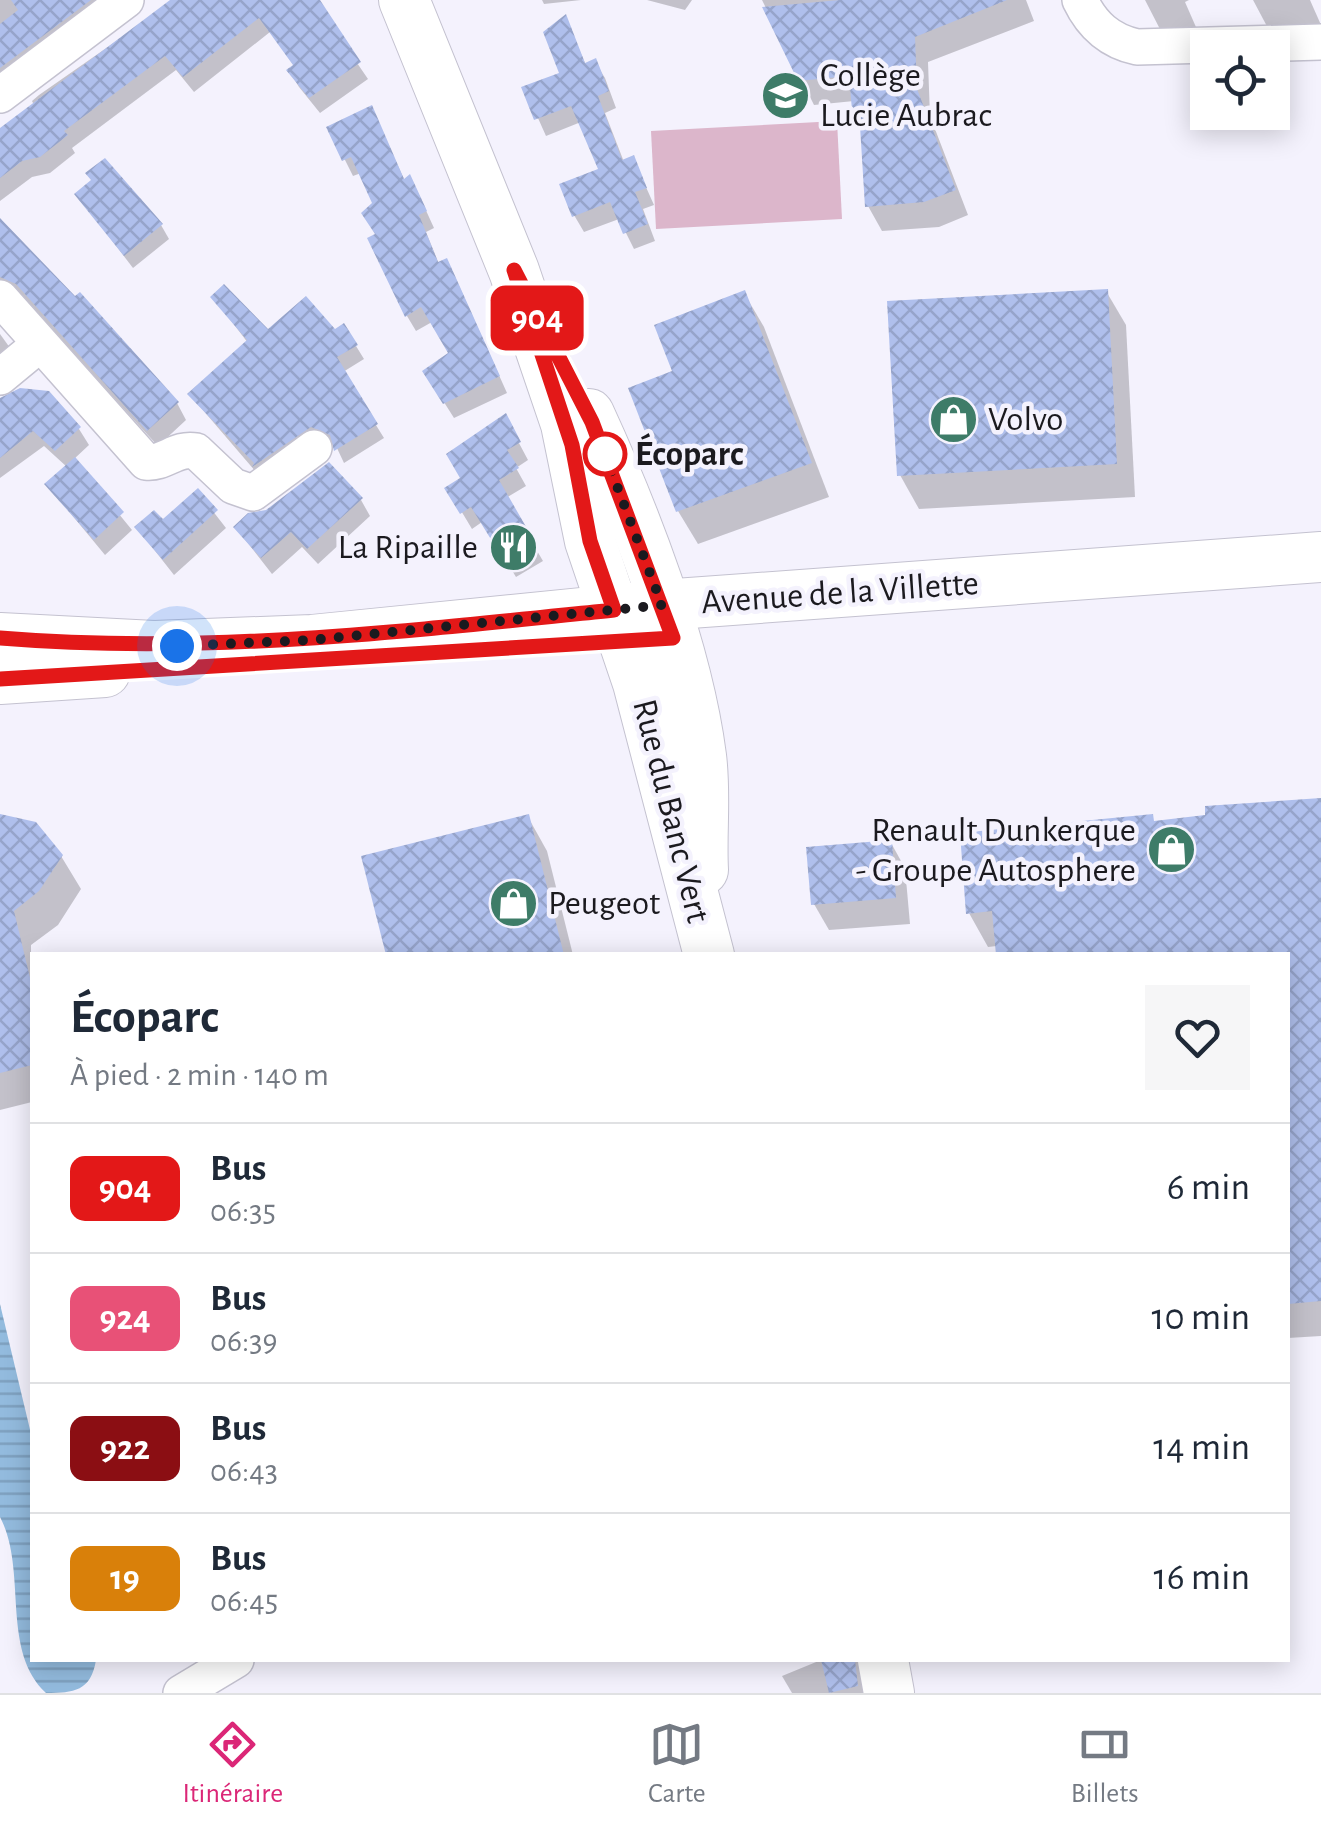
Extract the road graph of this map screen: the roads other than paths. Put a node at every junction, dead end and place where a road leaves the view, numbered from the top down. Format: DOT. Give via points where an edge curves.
graph roads {
  1 [pos="126,0"];
  2 [pos="1080,0"];
  3 [pos="414,13"];
  4 [pos="1321,42"];
  5 [pos="0,95"];
  6 [pos="514,270"];
  7 [pos="0,298"];
  8 [pos="40,344"];
  9 [pos="0,377"];
  10 [pos="314,448"];
  11 [pos="1321,557"];
  12 [pos="1321,585"];
  13 [pos="644,623"];
  14 [pos="0,638"];
  15 [pos="0,680"];
  16 [pos="709,952"];
  17 [pos="710,952"];
  18 [pos="233,1662"];
  19 [pos="883,1662"];
  20 [pos="181,1693"];
  21 [pos="889,1693"];
  1 -- 5 [label="street"];
  2 -- 4 [label="street" via="1099,28 1137,46"];
  3 -- 6 [label="main road, Rue du Banc Vert"];
  6 -- 13 [label="main road, Rue du Banc Vert" via="544,362 585,447"];
  6 -- 13 [label="main road, Rue du Banc Vert" via="592,422"];
  7 -- 8 [label="street"];
  8 -- 9 [label="street"];
  8 -- 10 [label="street" via="146,462 196,450 233,486 253,493"];
  11 -- 13 [label="main road, Avenue de la Villette"];
  12 -- 13 [label="main road, Avenue de la Villette"];
  13 -- 14 [label="main road, Avenue de la Villette" via="256,644"];
  13 -- 15 [label="main road, Avenue de la Villette"];
  13 -- 16 [label="main road, Rue du Banc Vert"];
  13 -- 17 [label="main road, Rue du Banc Vert" via="701,754"];
  18 -- 20 [label="street"];
  19 -- 21 [label="main road"];
}
